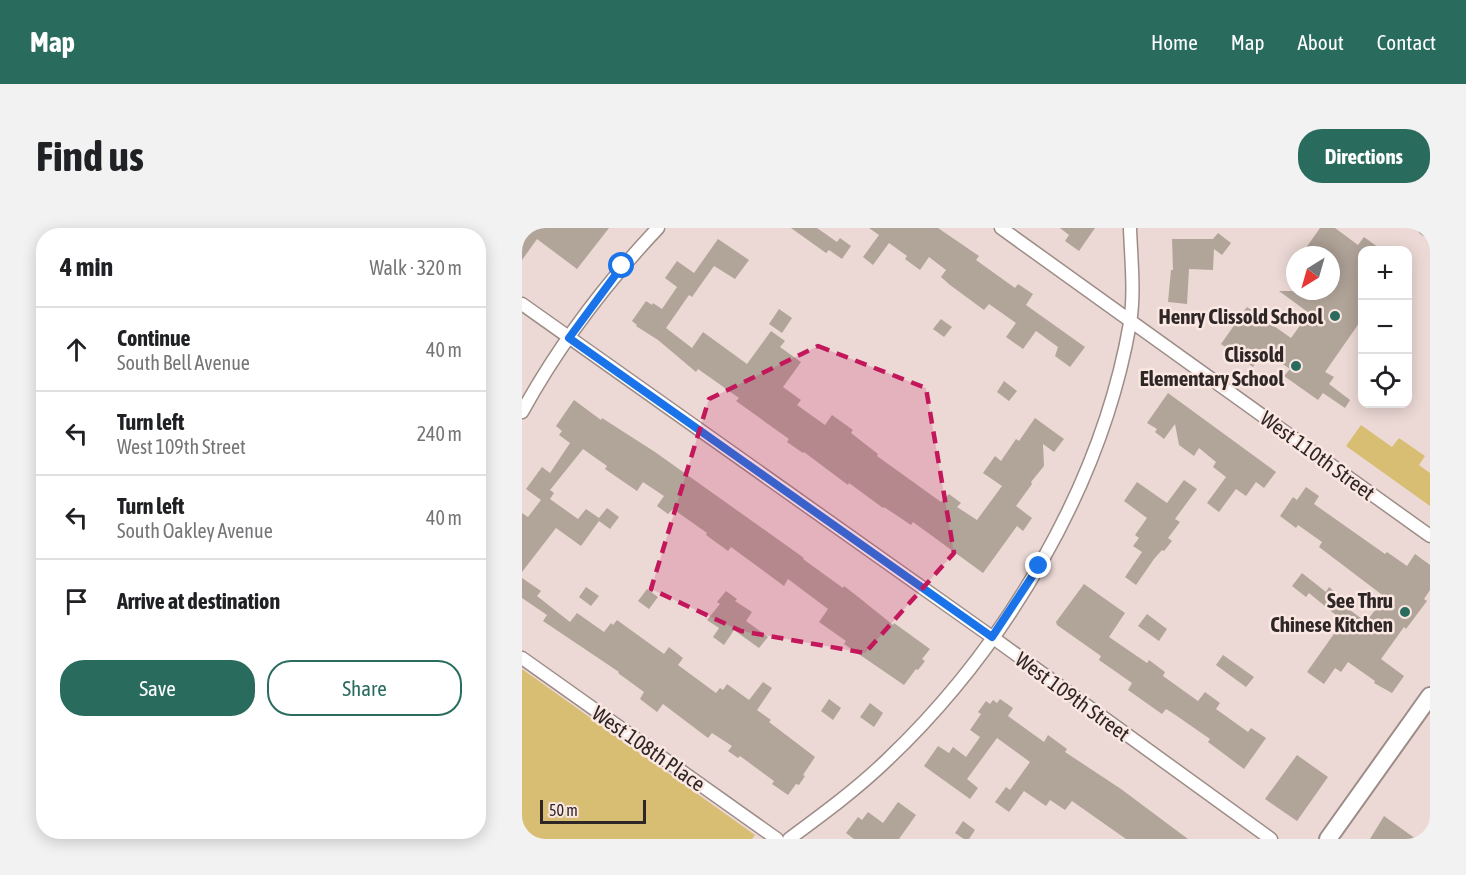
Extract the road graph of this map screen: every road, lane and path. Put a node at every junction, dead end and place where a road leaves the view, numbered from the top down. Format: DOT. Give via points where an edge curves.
graph roads {
  1 [pos="658,228"];
  2 [pos="1000,228"];
  3 [pos="1130,228"];
  4 [pos="1425,228"];
  5 [pos="1430,231"];
  6 [pos="522,304"];
  7 [pos="1130,321"];
  8 [pos="569,338"];
  9 [pos="522,412"];
  10 [pos="1430,536"];
  11 [pos="992,637"];
  12 [pos="522,658"];
  13 [pos="1430,696"];
  14 [pos="777,839"];
  15 [pos="789,839"];
  16 [pos="1271,839"];
  17 [pos="1328,839"];
  1 -- 8 [label="street" via="622,266"];
  2 -- 7 [label="street, West 110th Street"];
  3 -- 7 [label="street"];
  4 -- 5 [label="street"];
  6 -- 8 [label="street, West 109th Street"];
  7 -- 10 [label="street, West 110th Street"];
  7 -- 11 [label="street" via="1113,395 1070,508 1039,566"];
  8 -- 9 [label="street"];
  8 -- 11 [label="street, West 109th Street"];
  11 -- 15 [label="street" via="934,711 888,759 846,797"];
  11 -- 16 [label="street, West 109th Street"];
  12 -- 14 [label="street, West 108th Place"];
  13 -- 17 [label="main road"];
}
